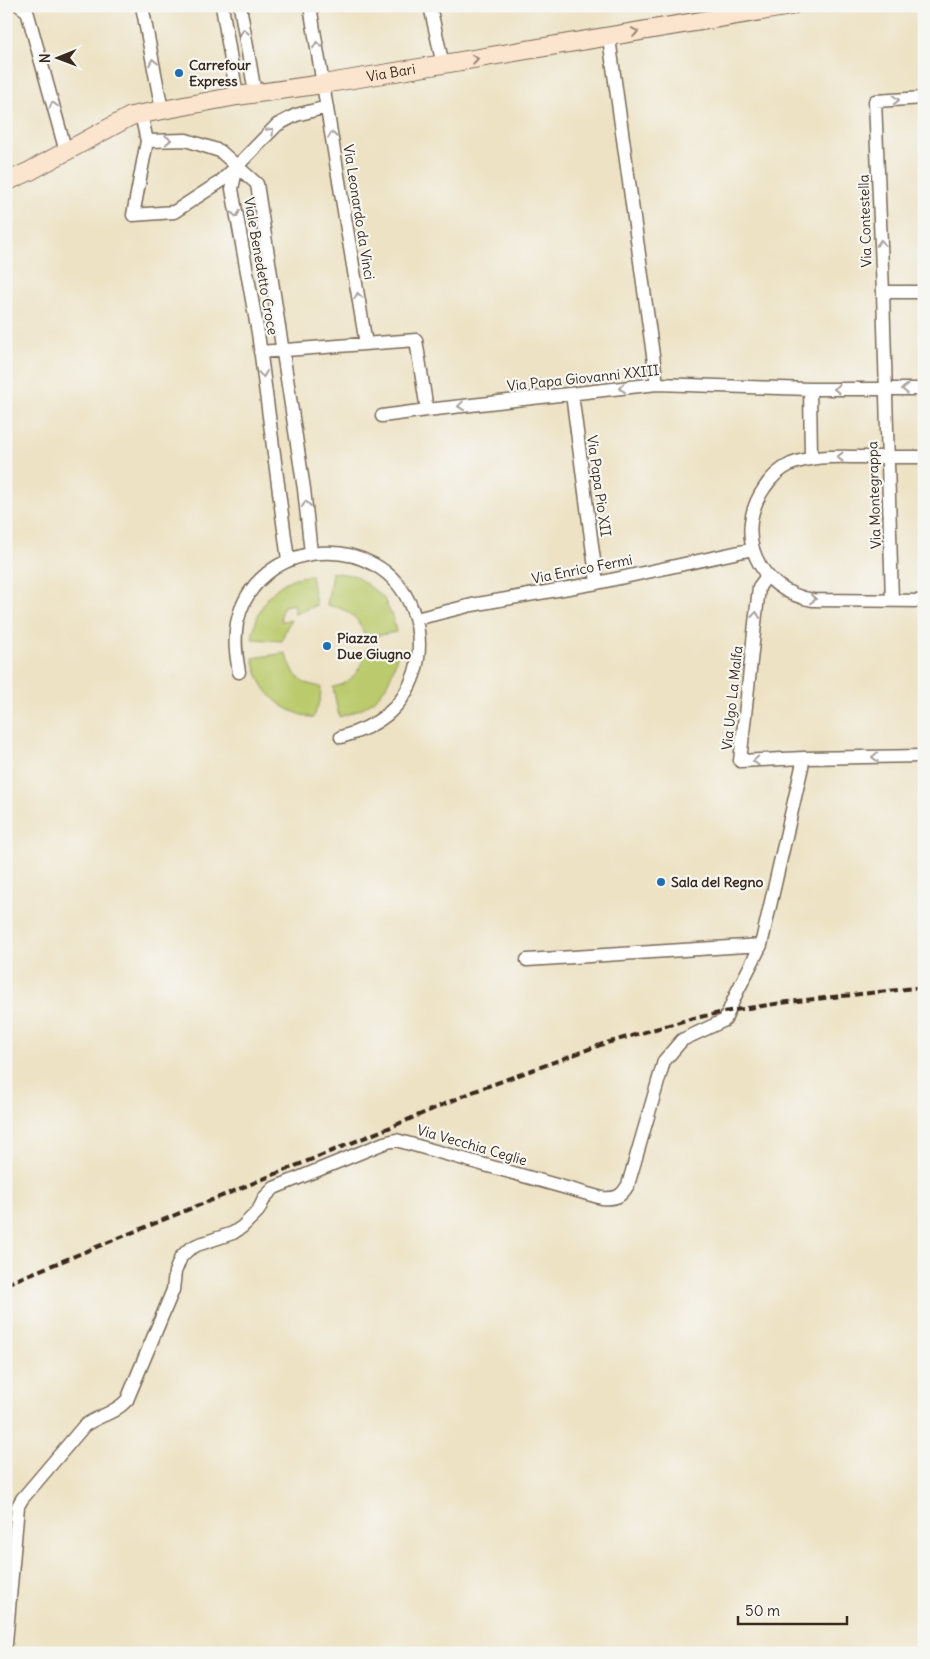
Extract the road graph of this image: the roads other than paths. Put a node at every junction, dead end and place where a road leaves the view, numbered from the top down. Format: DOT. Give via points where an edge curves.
graph roads {
  1 [pos="20,6"];
  2 [pos="142,6"];
  3 [pos="222,6"];
  4 [pos="240,6"];
  5 [pos="310,6"];
  6 [pos="430,6"];
  7 [pos="791,6"];
  8 [pos="609,38"];
  9 [pos="443,65"];
  10 [pos="323,84"];
  11 [pos="255,93"];
  12 [pos="237,96"];
  13 [pos="924,98"];
  14 [pos="327,107"];
  15 [pos="162,110"];
  16 [pos="141,114"];
  17 [pos="147,141"];
  18 [pos="66,152"];
  19 [pos="237,166"];
  20 [pos="6,182"];
  21 [pos="883,292"];
  22 [pos="924,292"];
  23 [pos="366,344"];
  24 [pos="282,350"];
  25 [pos="260,352"];
  26 [pos="657,384"];
  27 [pos="810,389"];
  28 [pos="886,389"];
  29 [pos="924,389"];
  30 [pos="572,394"];
  31 [pos="427,410"];
  32 [pos="382,416"];
  33 [pos="811,457"];
  34 [pos="888,457"];
  35 [pos="924,458"];
  36 [pos="753,549"];
  37 [pos="311,553"];
  38 [pos="288,560"];
  39 [pos="767,576"];
  40 [pos="597,583"];
  41 [pos="892,601"];
  42 [pos="924,601"];
  43 [pos="416,619"];
  44 [pos="238,672"];
  45 [pos="341,737"];
  46 [pos="924,756"];
  47 [pos="804,758"];
  48 [pos="761,945"];
  49 [pos="527,960"];
  50 [pos="6,1643"];
  18 -- 1 [label="street, one-way" via="27,11"];
  15 -- 2 [label="street, one-way"];
  3 -- 12 [label="street"];
  11 -- 4 [label="street, one-way"];
  10 -- 5 [label="street, Via Leonardo da Vinci, one-way"];
  6 -- 9 [label="street"];
  8 -- 7 [label="street, Via Bari, one-way"];
  9 -- 8 [label="street, Via Bari, one-way"];
  8 -- 26 [label="street"];
  9 -- 10 [label="street, Via Bari"];
  10 -- 11 [label="street, Via Bari"];
  10 -- 14 [label="street, Via Leonardo da Vinci"];
  11 -- 12 [label="street, Via Bari"];
  12 -- 15 [label="street, Via Bari"];
  21 -- 13 [label="street, Via Contestella, one-way" via="876,101"];
  19 -- 14 [label="street, one-way" via="278,125 296,115"];
  23 -- 14 [label="street, Via Leonardo da Vinci, one-way"];
  15 -- 16 [label="street, Via Bari"];
  16 -- 17 [label="street"];
  16 -- 18 [label="street, Via Bari" via="131,116"];
  17 -- 19 [label="street, one-way" via="186,140 220,151"];
  17 -- 19 [label="street" via="133,215 174,212 220,182"];
  18 -- 20 [label="street, Via Bari"];
  19 -- 24 [label="street, Viale Benedetto Croce" via="257,184"];
  19 -- 25 [label="street, Viale Benedetto Croce, one-way" via="232,189"];
  21 -- 22 [label="street"];
  21 -- 28 [label="street, Via Contestella"];
  23 -- 24 [label="street"];
  23 -- 31 [label="street" via="416,340"];
  24 -- 25 [label="street"];
  37 -- 24 [label="street, Viale Benedetto Croce, one-way"];
  25 -- 38 [label="street, Viale Benedetto Croce, one-way"];
  26 -- 27 [label="street, Via Papa Giovanni XXIII"];
  26 -- 30 [label="street, Via Papa Giovanni XXIII, one-way"];
  28 -- 27 [label="street, Via Papa Giovanni XXIII, one-way"];
  27 -- 33 [label="street"];
  29 -- 28 [label="street, Via Papa Giovanni XXIII, one-way"];
  28 -- 34 [label="street, Via Montegrappa"];
  30 -- 31 [label="street, Via Papa Giovanni XXIII, one-way"];
  30 -- 40 [label="street, Via Papa Pio XII"];
  31 -- 32 [label="street, Via Papa Giovanni XXIII"];
  34 -- 33 [label="street, one-way"];
  33 -- 36 [label="street" via="789,465 771,478 758,497 750,530"];
  34 -- 35 [label="street"];
  34 -- 41 [label="street, Via Montegrappa"];
  36 -- 39 [label="street"];
  36 -- 40 [label="street, Via Enrico Fermi"];
  37 -- 38 [label="street"];
  37 -- 43 [label="street" via="338,552 373,564 400,588"];
  38 -- 44 [label="street" via="268,573 245,602 237,622 234,648"];
  39 -- 41 [label="street, one-way" via="800,598"];
  47 -- 39 [label="street, Via Ugo La Malfa, one-way" via="740,761 759,587"];
  40 -- 43 [label="street, Via Enrico Fermi" via="472,605"];
  41 -- 42 [label="street"];
  43 -- 45 [label="street" via="418,662 406,693 393,710 376,723"];
  46 -- 47 [label="street, one-way"];
  47 -- 48 [label="street, Via Vecchia Ceglie"];
  48 -- 49 [label="street"];
  48 -- 50 [label="street, Via Vecchia Ceglie" via="726,1020 682,1040 664,1061 622,1196 602,1198 396,1140 274,1188 242,1227 188,1250 177,1264 173,1290 127,1400 118,1410 84,1426 18,1506"];
}
